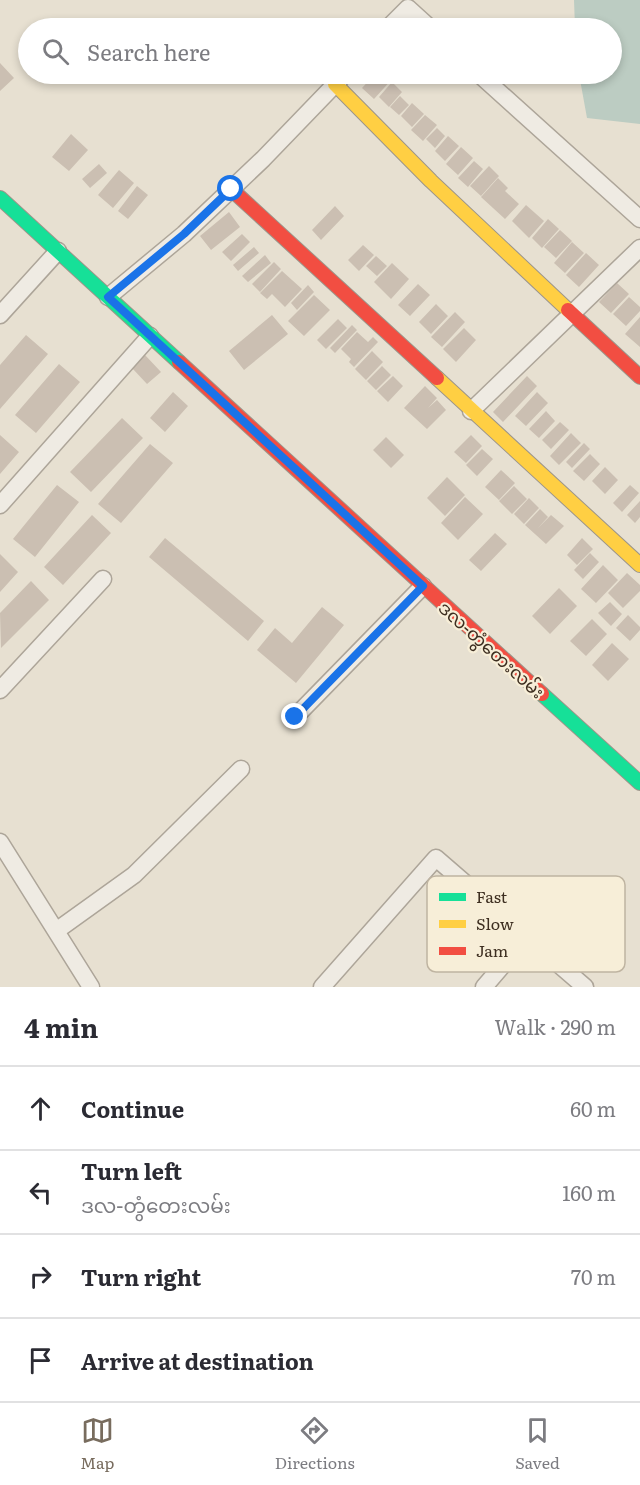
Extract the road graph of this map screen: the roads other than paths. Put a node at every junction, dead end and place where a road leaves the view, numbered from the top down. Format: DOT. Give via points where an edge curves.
graph roads {
  1 [pos="398,18"];
  2 [pos="419,18"];
  3 [pos="335,84"];
  4 [pos="344,84"];
  5 [pos="490,84"];
  6 [pos="231,189"];
  7 [pos="0,198"];
  8 [pos="640,219"];
  9 [pos="640,248"];
  10 [pos="58,251"];
  11 [pos="108,297"];
  12 [pos="573,314"];
  13 [pos="0,315"];
  14 [pos="150,336"];
  15 [pos="640,377"];
  16 [pos="471,411"];
  17 [pos="0,505"];
  18 [pos="640,565"];
  19 [pos="103,579"];
  20 [pos="423,586"];
  21 [pos="0,690"];
  22 [pos="295,717"];
  23 [pos="241,769"];
  24 [pos="640,783"];
  25 [pos="0,842"];
  26 [pos="457,876"];
  27 [pos="56,932"];
  28 [pos="497,972"];
  29 [pos="568,972"];
  30 [pos="91,987"];
  31 [pos="322,987"];
  32 [pos="484,987"];
  33 [pos="585,987"];
  1 -- 2 [label="street" via="408,8"];
  3 -- 6 [label="street"];
  4 -- 12 [label="street" via="431,181"];
  5 -- 8 [label="street"];
  6 -- 11 [label="street"];
  6 -- 16 [label="street"];
  7 -- 10 [label="street, ဒလ-တွံတေးလမ်း"];
  9 -- 12 [label="street"];
  10 -- 11 [label="street, ဒလ-တွံတေးလမ်း"];
  10 -- 13 [label="street"];
  11 -- 14 [label="street, ဒလ-တွံတေးလမ်း"];
  12 -- 15 [label="street"];
  12 -- 16 [label="street"];
  14 -- 17 [label="street"];
  14 -- 20 [label="street, ဒလ-တွံတေးလမ်း"];
  16 -- 18 [label="street"];
  19 -- 21 [label="street"];
  20 -- 22 [label="street"];
  20 -- 24 [label="street, ဒလ-တွံတေးလမ်း"];
  23 -- 27 [label="street" via="134,875"];
  25 -- 27 [label="street"];
  26 -- 31 [label="street" via="436,858"];
  27 -- 30 [label="street"];
  28 -- 32 [label="street"];
  29 -- 33 [label="street"];
}
